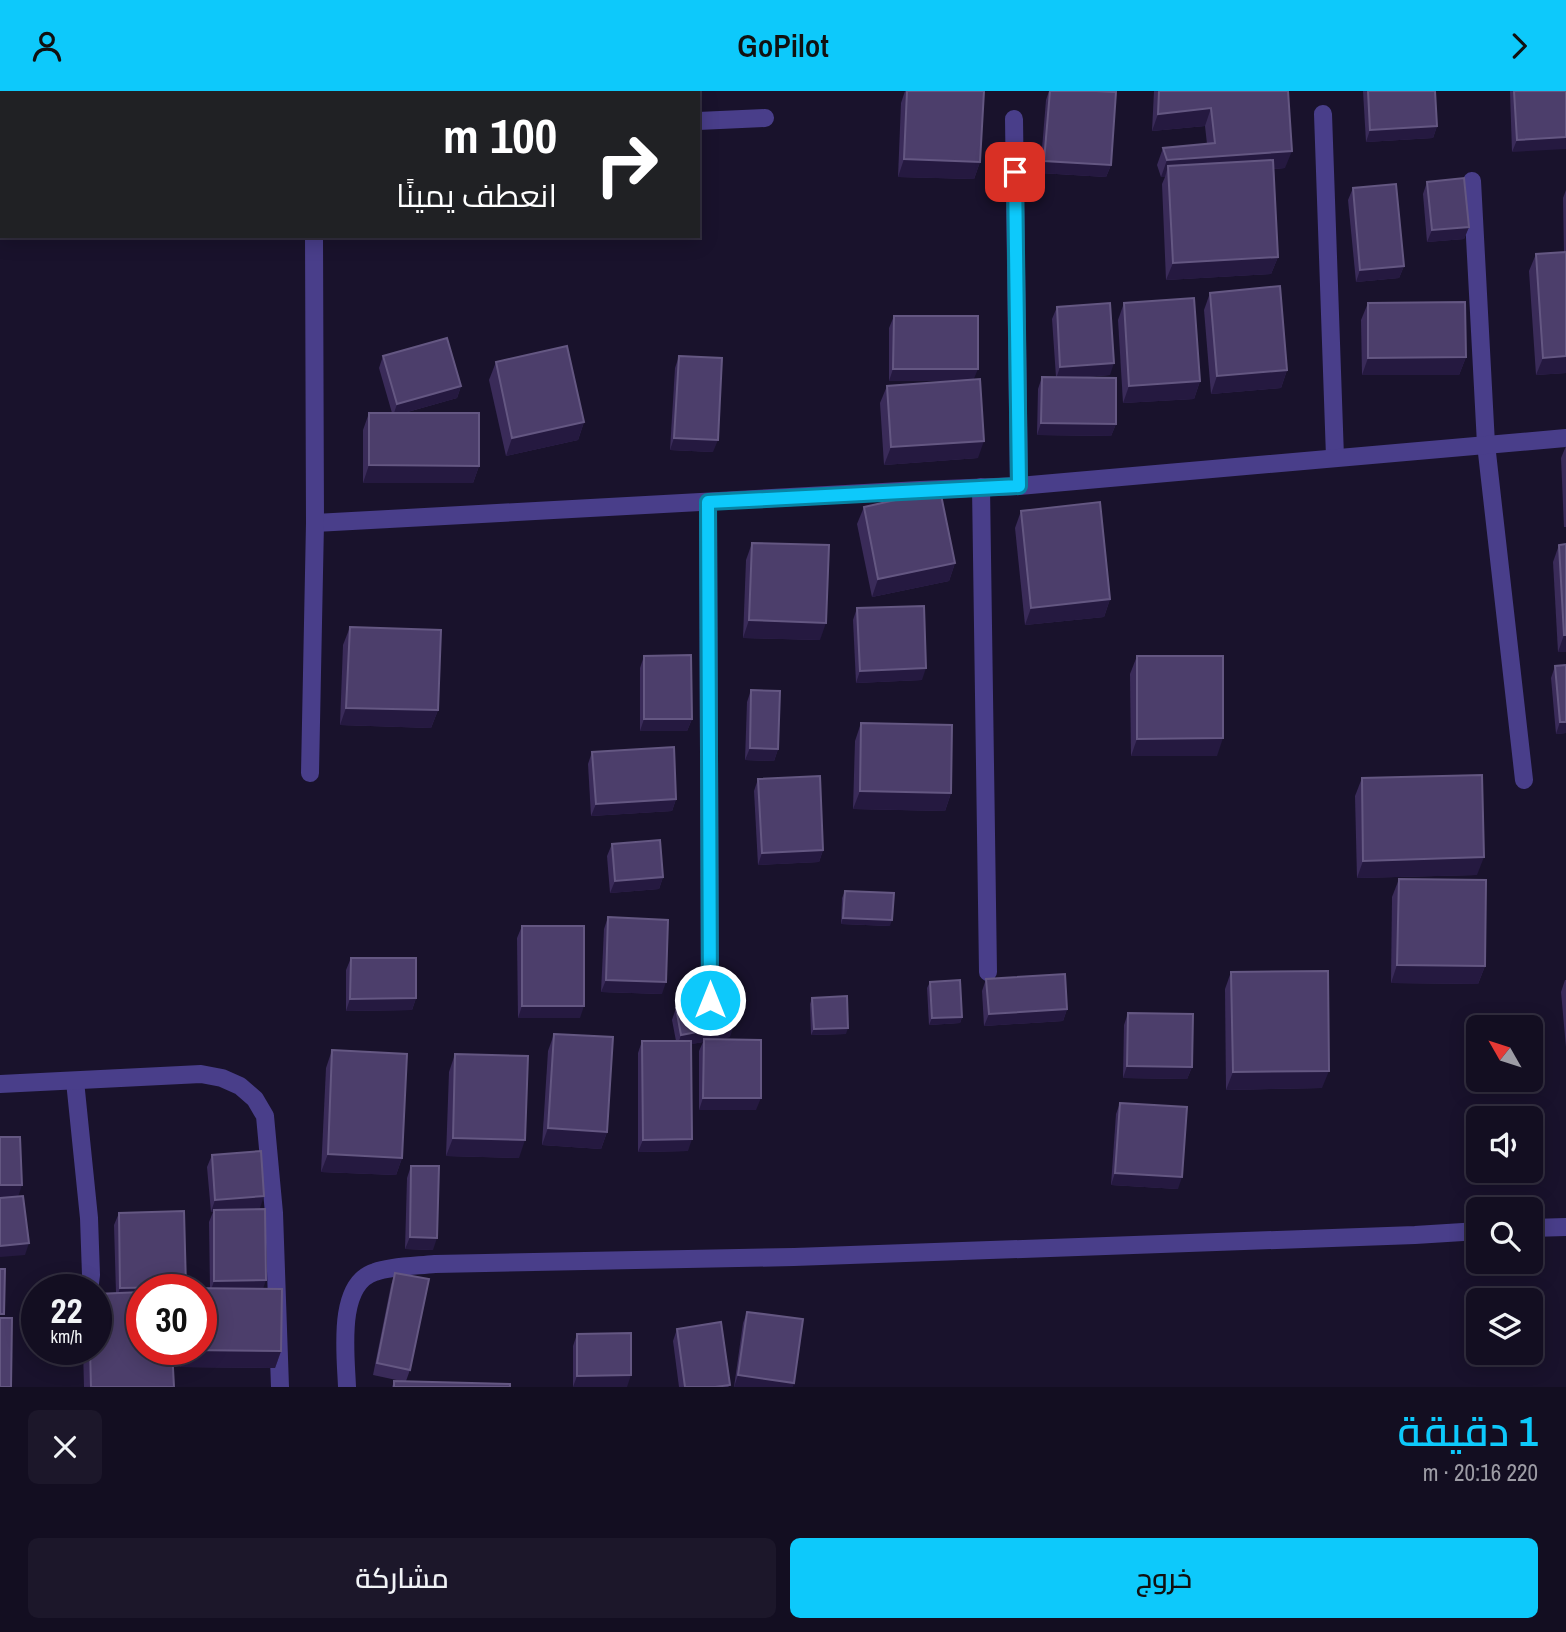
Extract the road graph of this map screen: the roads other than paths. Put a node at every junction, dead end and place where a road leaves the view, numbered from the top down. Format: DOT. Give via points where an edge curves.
graph roads {
  1 [pos="1323,114"];
  2 [pos="765,118"];
  3 [pos="1014,119"];
  4 [pos="700,121"];
  5 [pos="1472,181"];
  6 [pos="314,238"];
  7 [pos="1566,438"];
  8 [pos="1486,444"];
  9 [pos="1335,457"];
  10 [pos="1019,486"];
  11 [pos="981,488"];
  12 [pos="708,502"];
  13 [pos="315,523"];
  14 [pos="310,773"];
  15 [pos="1524,780"];
  16 [pos="988,972"];
  17 [pos="710,1000"];
  18 [pos="75,1081"];
  19 [pos="0,1084"];
  20 [pos="1566,1227"];
  21 [pos="1543,1228"];
  22 [pos="1466,1232"];
  23 [pos="91,1274"];
  24 [pos="280,1387"];
  25 [pos="347,1387"];
  1 -- 9 [label="street"];
  2 -- 4 [label="street"];
  3 -- 10 [label="street"];
  5 -- 8 [label="street"];
  6 -- 13 [label="street"];
  7 -- 8 [label="street"];
  8 -- 9 [label="street"];
  8 -- 15 [label="street"];
  9 -- 10 [label="street"];
  10 -- 11 [label="street"];
  11 -- 12 [label="street"];
  11 -- 16 [label="street"];
  12 -- 13 [label="street"];
  12 -- 17 [label="street"];
  13 -- 14 [label="street"];
  18 -- 19 [label="street"];
  18 -- 23 [label="street"];
  18 -- 24 [label="street" via="201,1075 222,1078 255,1099 265,1116 270,1164"];
  20 -- 21 [label="street"];
  22 -- 25 [label="street" via="387,1269 373,1272 353,1292 346,1328"];
}
